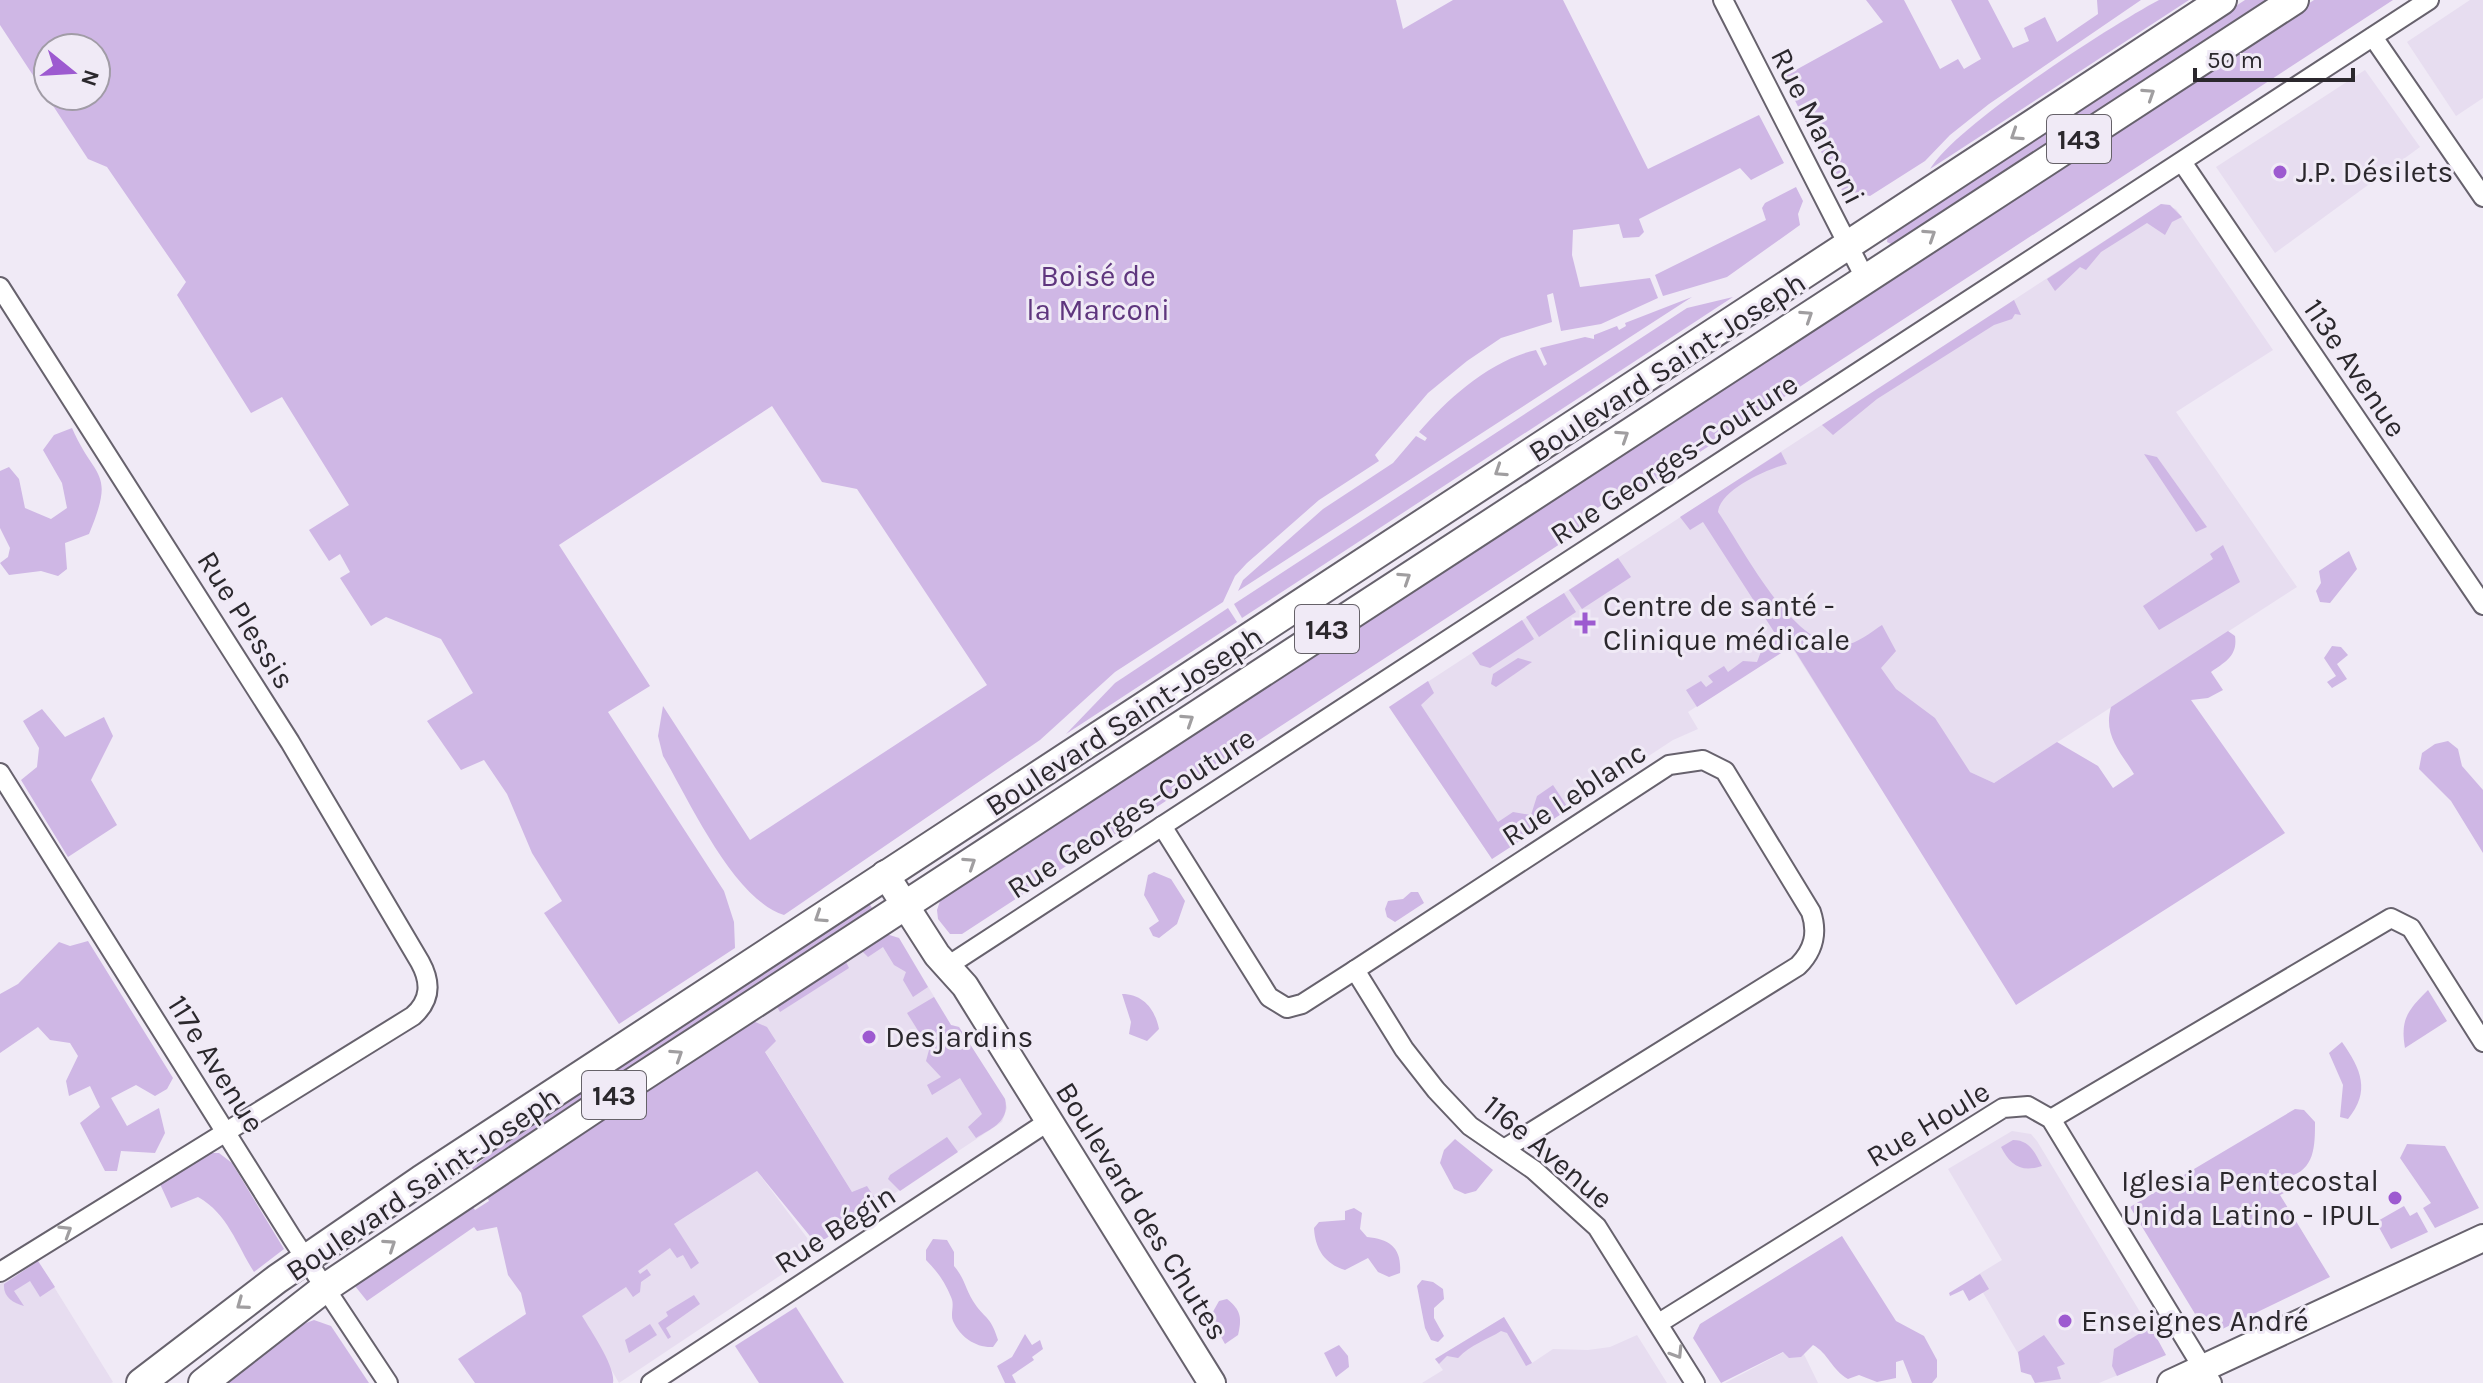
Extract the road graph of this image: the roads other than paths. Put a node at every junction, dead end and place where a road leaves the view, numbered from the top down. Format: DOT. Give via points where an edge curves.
graph roads {
  1 [pos="1723,0"];
  2 [pos="2222,0"];
  3 [pos="2294,0"];
  4 [pos="2429,0"];
  5 [pos="2373,37"];
  6 [pos="2182,162"];
  7 [pos="2483,197"];
  8 [pos="1847,245"];
  9 [pos="1865,278"];
  10 [pos="0,287"];
  11 [pos="2483,605"];
  12 [pos="0,773"];
  13 [pos="1162,826"];
  14 [pos="885,874"];
  15 [pos="905,905"];
  16 [pos="949,965"];
  17 [pos="1355,970"];
  18 [pos="2483,1042"];
  19 [pos="2051,1119"];
  20 [pos="1049,1121"];
  21 [pos="225,1132"];
  22 [pos="1504,1149"];
  23 [pos="2483,1238"];
  24 [pos="306,1259"];
  25 [pos="0,1272"];
  26 [pos="325,1288"];
  27 [pos="1659,1323"];
  28 [pos="2207,1376"];
  29 [pos="141,1383"];
  30 [pos="203,1383"];
  31 [pos="388,1383"];
  32 [pos="651,1383"];
  33 [pos="1212,1383"];
  34 [pos="1695,1383"];
  35 [pos="2171,1383"];
  1 -- 8 [label="street, Rue Marconi"];
  2 -- 8 [label="main road, Boulevard Saint-Joseph / 143, one-way"];
  9 -- 3 [label="main road, Boulevard Saint-Joseph / 143, one-way"];
  4 -- 5 [label="street, Rue Georges-Couture"];
  5 -- 6 [label="street, Rue Georges-Couture"];
  5 -- 7 [label="street"];
  6 -- 11 [label="street, 113e Avenue"];
  6 -- 13 [label="street, Rue Georges-Couture"];
  8 -- 9 [label="street, Rue Marconi"];
  8 -- 14 [label="main road, Boulevard Saint-Joseph / 143, one-way"];
  15 -- 9 [label="main road, Boulevard Saint-Joseph / 143, one-way"];
  10 -- 21 [label="street, Rue Plessis" via="290,742 428,980 428,992 413,1016"];
  12 -- 21 [label="street, 117e Avenue"];
  13 -- 16 [label="street, Rue Georges-Couture"];
  13 -- 17 [label="street, Rue Leblanc" via="1273,1003 1287,1008 1302,1004"];
  14 -- 15 [label="street, Boulevard des Chutes"];
  14 -- 24 [label="main road, Boulevard Saint-Joseph / 143, one-way"];
  15 -- 16 [label="street, Boulevard des Chutes"];
  26 -- 15 [label="main road, Boulevard Saint-Joseph / 143, one-way"];
  16 -- 20 [label="street, Boulevard des Chutes"];
  17 -- 22 [label="street, 116e Avenue" via="1429,1083 1470,1126"];
  17 -- 22 [label="street, Rue Leblanc" via="1669,765 1703,760 1725,771 1811,912 1812,947 1798,966"];
  18 -- 19 [label="street" via="2411,928 2398,919 2384,920"];
  19 -- 27 [label="street, Rue Houle" via="2028,1106 2003,1108"];
  19 -- 28 [label="street"];
  20 -- 32 [label="street, Rue Bégin"];
  20 -- 33 [label="street, Boulevard des Chutes"];
  21 -- 24 [label="street, 117e Avenue"];
  25 -- 21 [label="street, one-way"];
  22 -- 27 [label="street, 116e Avenue" via="1597,1227"];
  23 -- 28 [label="street"];
  24 -- 26 [label="street, 117e Avenue"];
  24 -- 29 [label="main road, Boulevard Saint-Joseph / 143, one-way"];
  26 -- 30 [label="main road, Boulevard Saint-Joseph / 143"];
  26 -- 31 [label="street, 117e Avenue"];
  27 -- 34 [label="street, 116e Avenue, one-way"];
  28 -- 35 [label="street"];
}
